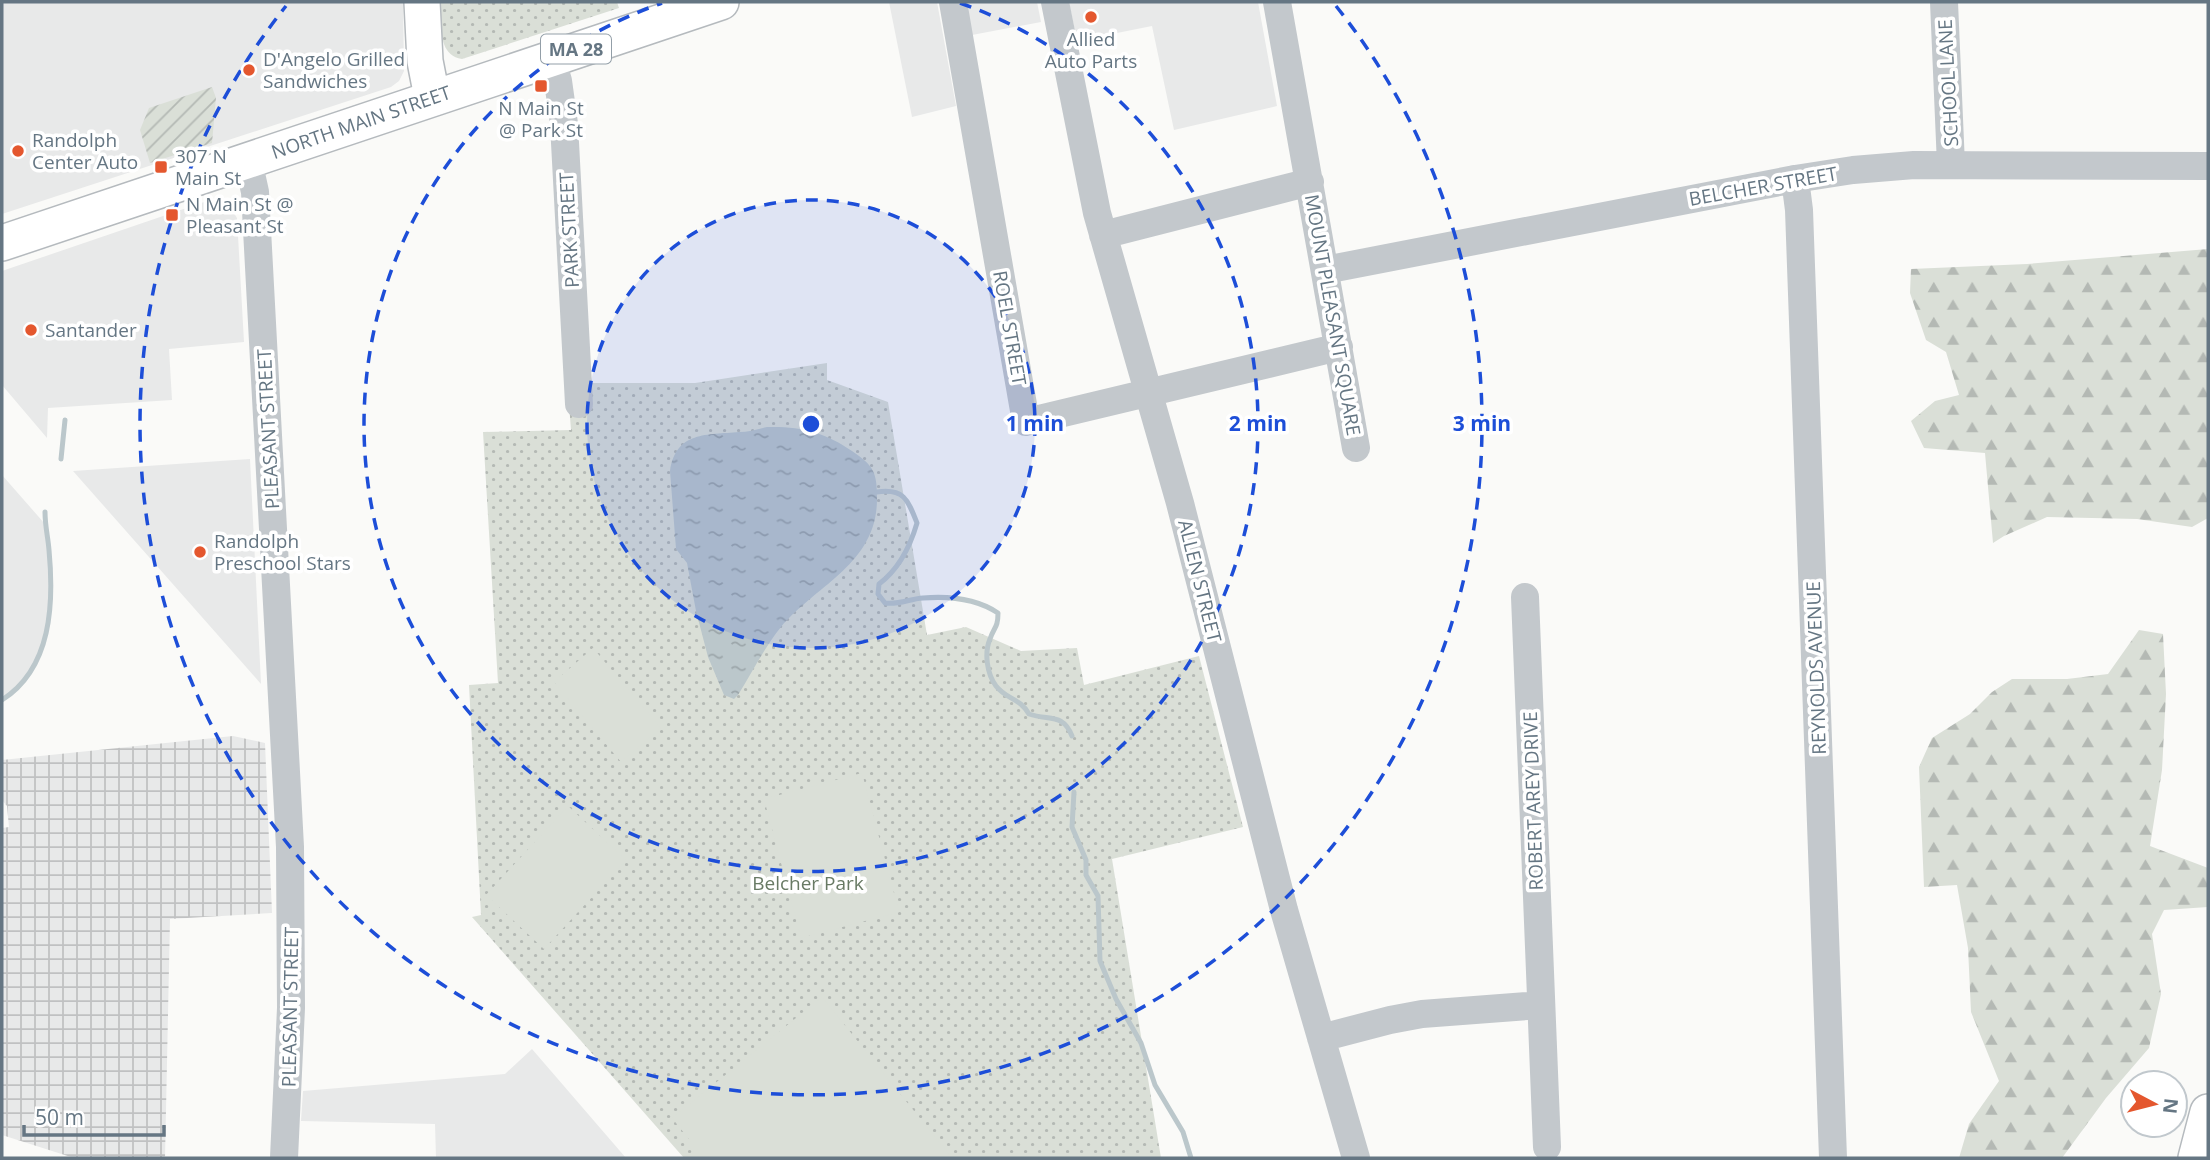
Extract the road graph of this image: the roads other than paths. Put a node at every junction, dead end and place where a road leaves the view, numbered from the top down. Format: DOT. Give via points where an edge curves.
graph roads {
  1 [pos="422,2"];
  2 [pos="720,2"];
  3 [pos="953,2"];
  4 [pos="1055,2"];
  5 [pos="1278,2"];
  6 [pos="1944,2"];
  7 [pos="551,57"];
  8 [pos="432,97"];
  9 [pos="248,160"];
  10 [pos="1951,165"];
  11 [pos="2208,166"];
  12 [pos="1796,178"];
  13 [pos="1310,182"];
  14 [pos="1103,235"];
  15 [pos="2,243"];
  16 [pos="1325,270"];
  17 [pos="1339,347"];
  18 [pos="1149,392"];
  19 [pos="579,404"];
  20 [pos="1356,448"];
  21 [pos="1525,597"];
  22 [pos="1541,1005"];
  23 [pos="1321,1038"];
  24 [pos="2208,1112"];
  25 [pos="1547,1147"];
  26 [pos="284,1158"];
  27 [pos="1356,1158"];
  28 [pos="1833,1158"];
  29 [pos="2196,1158"];
  1 -- 8 [label="main road"];
  2 -- 7 [label="main road, NORTH MAIN STREET / MA 28"];
  3 -- 18 [label="street, ROEL STREET" via="1026,422"];
  4 -- 14 [label="street, ALLEN STREET"];
  5 -- 13 [label="street, MOUNT PLEASANT SQUARE"];
  6 -- 10 [label="street, SCHOOL LANE"];
  7 -- 8 [label="main road, NORTH MAIN STREET / MA 28"];
  7 -- 19 [label="street, PARK STREET" via="564,124"];
  8 -- 9 [label="main road, NORTH MAIN STREET / MA 28"];
  9 -- 15 [label="main road, NORTH MAIN STREET / MA 28"];
  9 -- 26 [label="street, PLEASANT STREET" via="255,192 285,741 292,946"];
  10 -- 11 [label="street, BELCHER STREET"];
  10 -- 12 [label="street, BELCHER STREET" via="1871,168"];
  12 -- 16 [label="street, BELCHER STREET"];
  12 -- 28 [label="street, REYNOLDS AVENUE"];
  13 -- 14 [label="street, MOUNT PLEASANT SQUARE"];
  13 -- 16 [label="street, MOUNT PLEASANT SQUARE"];
  14 -- 18 [label="street, ALLEN STREET"];
  16 -- 17 [label="street, MOUNT PLEASANT SQUARE"];
  17 -- 18 [label="street, ROEL STREET"];
  17 -- 20 [label="street, MOUNT PLEASANT SQUARE"];
  18 -- 23 [label="street, ALLEN STREET"];
  21 -- 22 [label="street, ROBERT AREY DRIVE"];
  22 -- 23 [label="street" via="1422,1014"];
  22 -- 25 [label="street, ROBERT AREY DRIVE"];
  23 -- 27 [label="street, ALLEN STREET"];
  24 -- 29 [label="main road"];
}
